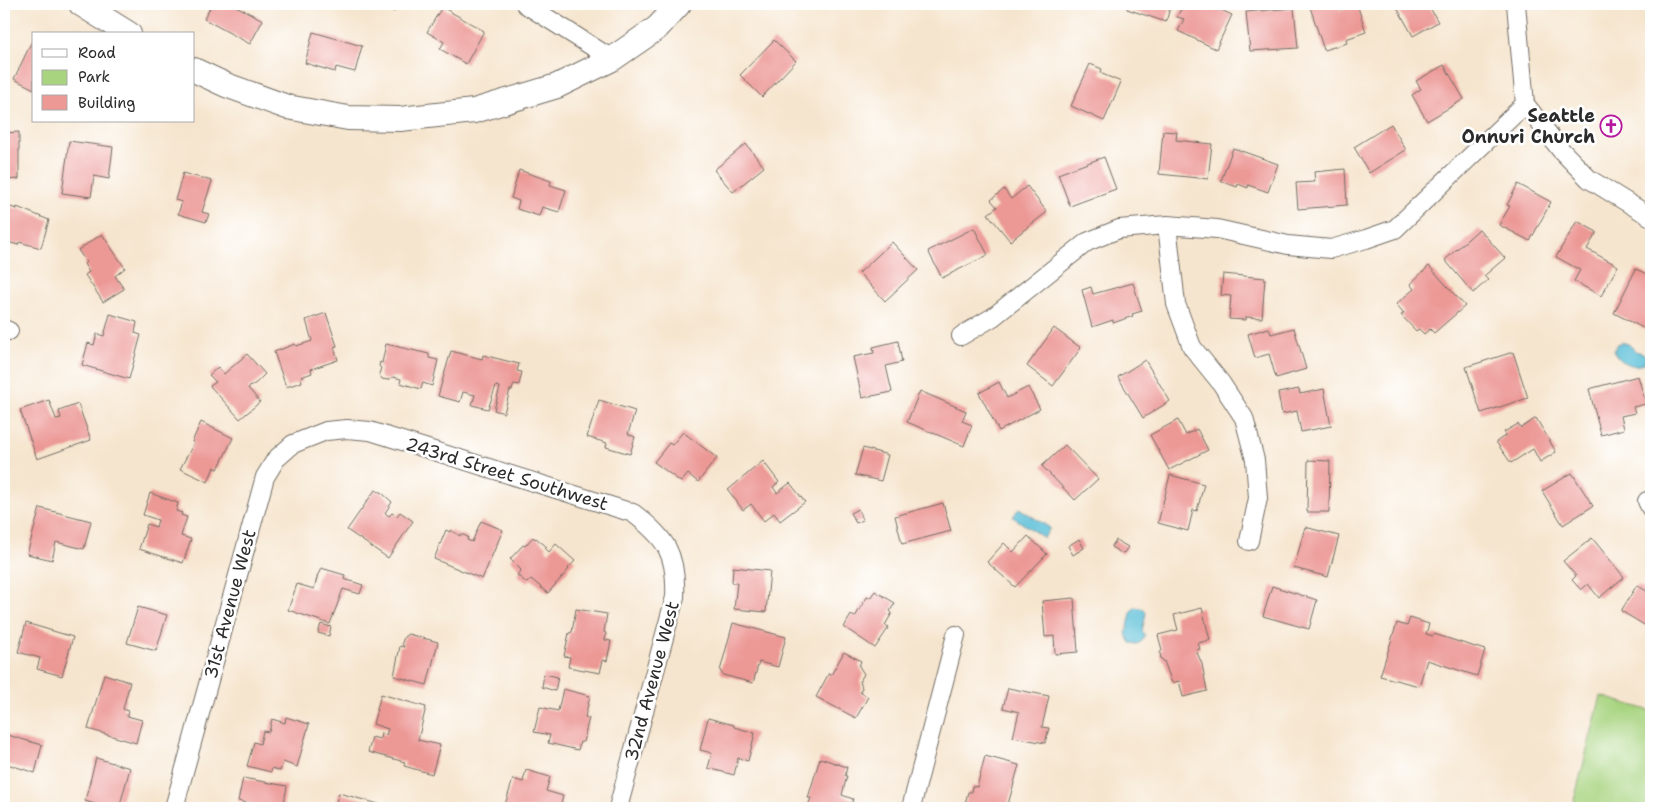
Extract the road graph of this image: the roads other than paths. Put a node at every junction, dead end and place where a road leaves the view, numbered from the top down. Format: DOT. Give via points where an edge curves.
graph roads {
  1 [pos="80,4"];
  2 [pos="525,4"];
  3 [pos="679,4"];
  4 [pos="1516,4"];
  5 [pos="127,32"];
  6 [pos="612,59"];
  7 [pos="195,70"];
  8 [pos="1525,104"];
  9 [pos="1651,218"];
  10 [pos="1167,225"];
  11 [pos="961,336"];
  12 [pos="326,431"];
  13 [pos="1249,541"];
  14 [pos="671,553"];
  15 [pos="956,635"];
  16 [pos="174,808"];
  17 [pos="618,808"];
  18 [pos="911,808"];
  1 -- 5 [label="street"];
  2 -- 6 [label="street"];
  3 -- 6 [label="street" via="658,28"];
  4 -- 8 [label="street"];
  6 -- 7 [label="street" via="558,86 474,111 400,120 348,118 287,107"];
  8 -- 9 [label="street" via="1560,149 1589,179"];
  8 -- 10 [label="street" via="1395,229 1366,240 1331,249 1288,245 1216,228"];
  10 -- 11 [label="street" via="1119,229 1087,242 993,317"];
  10 -- 13 [label="street" via="1176,304 1192,347 1244,418 1255,460 1258,498"];
  12 -- 14 [label="street, 243rd Street Southwest" via="347,428 370,431 633,513 653,529"];
  12 -- 16 [label="street, 31st Avenue West" via="293,444 276,459 265,477"];
  14 -- 17 [label="street, 32nd Avenue West" via="676,576 675,597"];
  15 -- 18 [label="street"];
}
